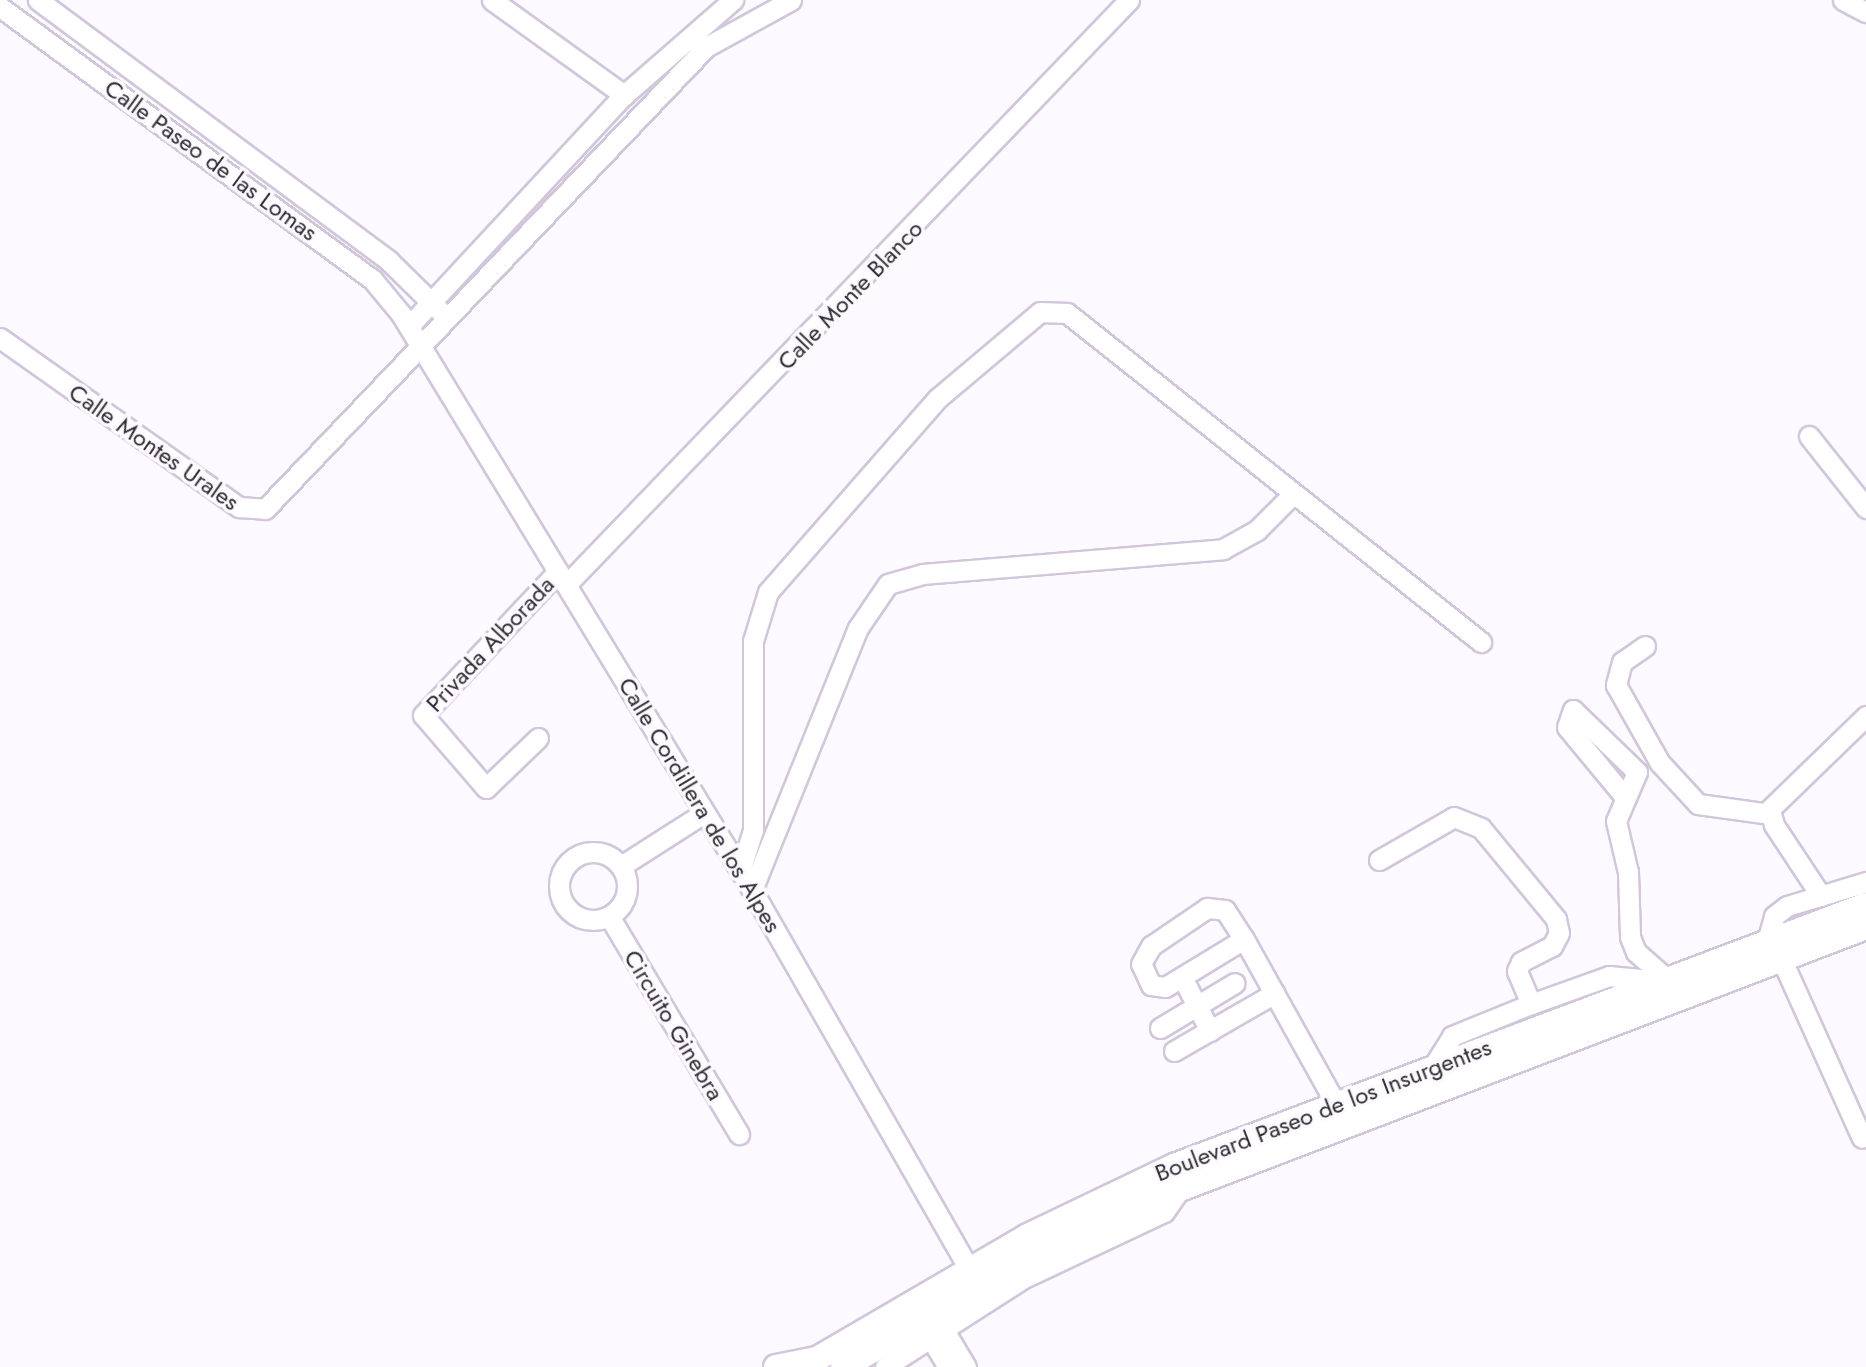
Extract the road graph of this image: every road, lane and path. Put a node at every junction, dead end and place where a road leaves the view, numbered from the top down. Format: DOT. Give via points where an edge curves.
graph roads {
  1 [pos="38,0"];
  2 [pos="492,0"];
  3 [pos="733,0"];
  4 [pos="791,0"];
  5 [pos="1129,0"];
  6 [pos="1843,0"];
  7 [pos="0,7"];
  8 [pos="1866,12"];
  9 [pos="624,95"];
  10 [pos="439,308"];
  11 [pos="409,326"];
  12 [pos="0,338"];
  13 [pos="419,345"];
  14 [pos="1809,436"];
  15 [pos="1292,495"];
  16 [pos="1866,508"];
  17 [pos="562,578"];
  18 [pos="1481,642"];
  19 [pos="1645,646"];
  20 [pos="1866,716"];
  21 [pos="538,738"];
  22 [pos="1624,796"];
  23 [pos="704,813"];
  24 [pos="1770,814"];
  25 [pos="1379,860"];
  26 [pos="621,866"];
  27 [pos="740,871"];
  28 [pos="1866,882"];
  29 [pos="752,890"];
  30 [pos="1821,896"];
  31 [pos="1866,905"];
  32 [pos="609,916"];
  33 [pos="1866,927"];
  34 [pos="1244,939"];
  35 [pos="1774,949"];
  36 [pos="1182,978"];
  37 [pos="1664,980"];
  38 [pos="1235,983"];
  39 [pos="1275,993"];
  40 [pos="1531,1004"];
  41 [pos="1196,1006"];
  42 [pos="1160,1028"];
  43 [pos="1210,1031"];
  44 [pos="1174,1051"];
  45 [pos="1431,1070"];
  46 [pos="1338,1106"];
  47 [pos="739,1134"];
  48 [pos="1862,1138"];
  49 [pos="1181,1189"];
  50 [pos="970,1271"];
  51 [pos="937,1333"];
  52 [pos="809,1363"];
  53 [pos="776,1367"];
  54 [pos="843,1367"];
  55 [pos="885,1367"];
  56 [pos="948,1367"];
  57 [pos="966,1367"];
  1 -- 10 [label="street, Calle Paseo de las Lomas"];
  2 -- 9 [label="street"];
  3 -- 9 [label="street"];
  4 -- 10 [label="street" via="706,47"];
  5 -- 17 [label="street, Calle Monte Blanco"];
  6 -- 8 [label="street"];
  7 -- 11 [label="street, Calle Paseo de las Lomas" via="372,279"];
  9 -- 10 [label="street"];
  10 -- 11 [label="street"];
  10 -- 13 [label="street"];
  11 -- 13 [label="street, Calle Paseo de las Lomas"];
  12 -- 13 [label="street, Calle Montes Urales" via="253,512 276,502"];
  13 -- 17 [label="street, Calle Cordillera de los Alpes"];
  14 -- 16 [label="street"];
  15 -- 18 [label="street"];
  15 -- 27 [label="street" via="1066,313 1040,312 939,398 768,592 753,641 753,830"];
  15 -- 29 [label="street" via="1257,530 1223,549 922,574 888,584 858,628"];
  17 -- 21 [label="street, Privada Alborada" via="423,715 486,788"];
  17 -- 23 [label="street, Calle Cordillera de los Alpes"];
  19 -- 24 [label="street" via="1622,662 1616,685 1660,763 1698,804"];
  20 -- 24 [label="street" via="1776,798"];
  22 -- 37 [label="street" via="1616,821 1628,872 1630,937 1636,952"];
  23 -- 26 [label="street"];
  23 -- 27 [label="street, Calle Cordillera de los Alpes"];
  24 -- 30 [label="street"];
  25 -- 40 [label="street" via="1454,817 1481,828 1556,919 1559,933 1552,946 1521,962 1517,971"];
  26 -- 32 [label="street" via="626,897"];
  26 -- 32 [label="street" via="592,852 573,858 561,874 561,895 571,912 589,920"];
  27 -- 29 [label="street, Calle Cordillera de los Alpes"];
  28 -- 30 [label="street"];
  29 -- 50 [label="street, Calle Cordillera de los Alpes"];
  30 -- 35 [label="street" via="1774,916"];
  31 -- 35 [label="main road, Boulevard Paseo de los Insurgentes"];
  32 -- 47 [label="street, Circuito Ginebra"];
  33 -- 35 [label="main road, Boulevard Paseo de los Insurgentes"];
  34 -- 36 [label="street"];
  34 -- 36 [label="street" via="1225,910 1207,908 1142,958 1151,985 1165,987"];
  34 -- 39 [label="street"];
  35 -- 37 [label="main road, Boulevard Paseo de los Insurgentes"];
  35 -- 48 [label="street"];
  35 -- 49 [label="main road, Boulevard Paseo de los Insurgentes"];
  36 -- 41 [label="street"];
  37 -- 40 [label="street" via="1609,976"];
  37 -- 45 [label="main road, Boulevard Paseo de los Insurgentes"];
  38 -- 41 [label="street"];
  39 -- 43 [label="street"];
  39 -- 46 [label="street"];
  40 -- 45 [label="street" via="1452,1037"];
  41 -- 42 [label="street"];
  41 -- 43 [label="street"];
  43 -- 44 [label="street"];
  45 -- 46 [label="main road, Boulevard Paseo de los Insurgentes"];
  46 -- 50 [label="main road, Boulevard Paseo de los Insurgentes" via="1174,1166"];
  49 -- 51 [label="street" via="1164,1212 1075,1251"];
  49 -- 54 [label="main road, Boulevard Paseo de los Insurgentes" via="1045,1253"];
  50 -- 52 [label="main road, Boulevard Paseo de los Insurgentes"];
  51 -- 55 [label="street"];
  51 -- 56 [label="street"];
  51 -- 57 [label="street"];
  52 -- 53 [label="main road, Boulevard Paseo de los Insurgentes"];
}
